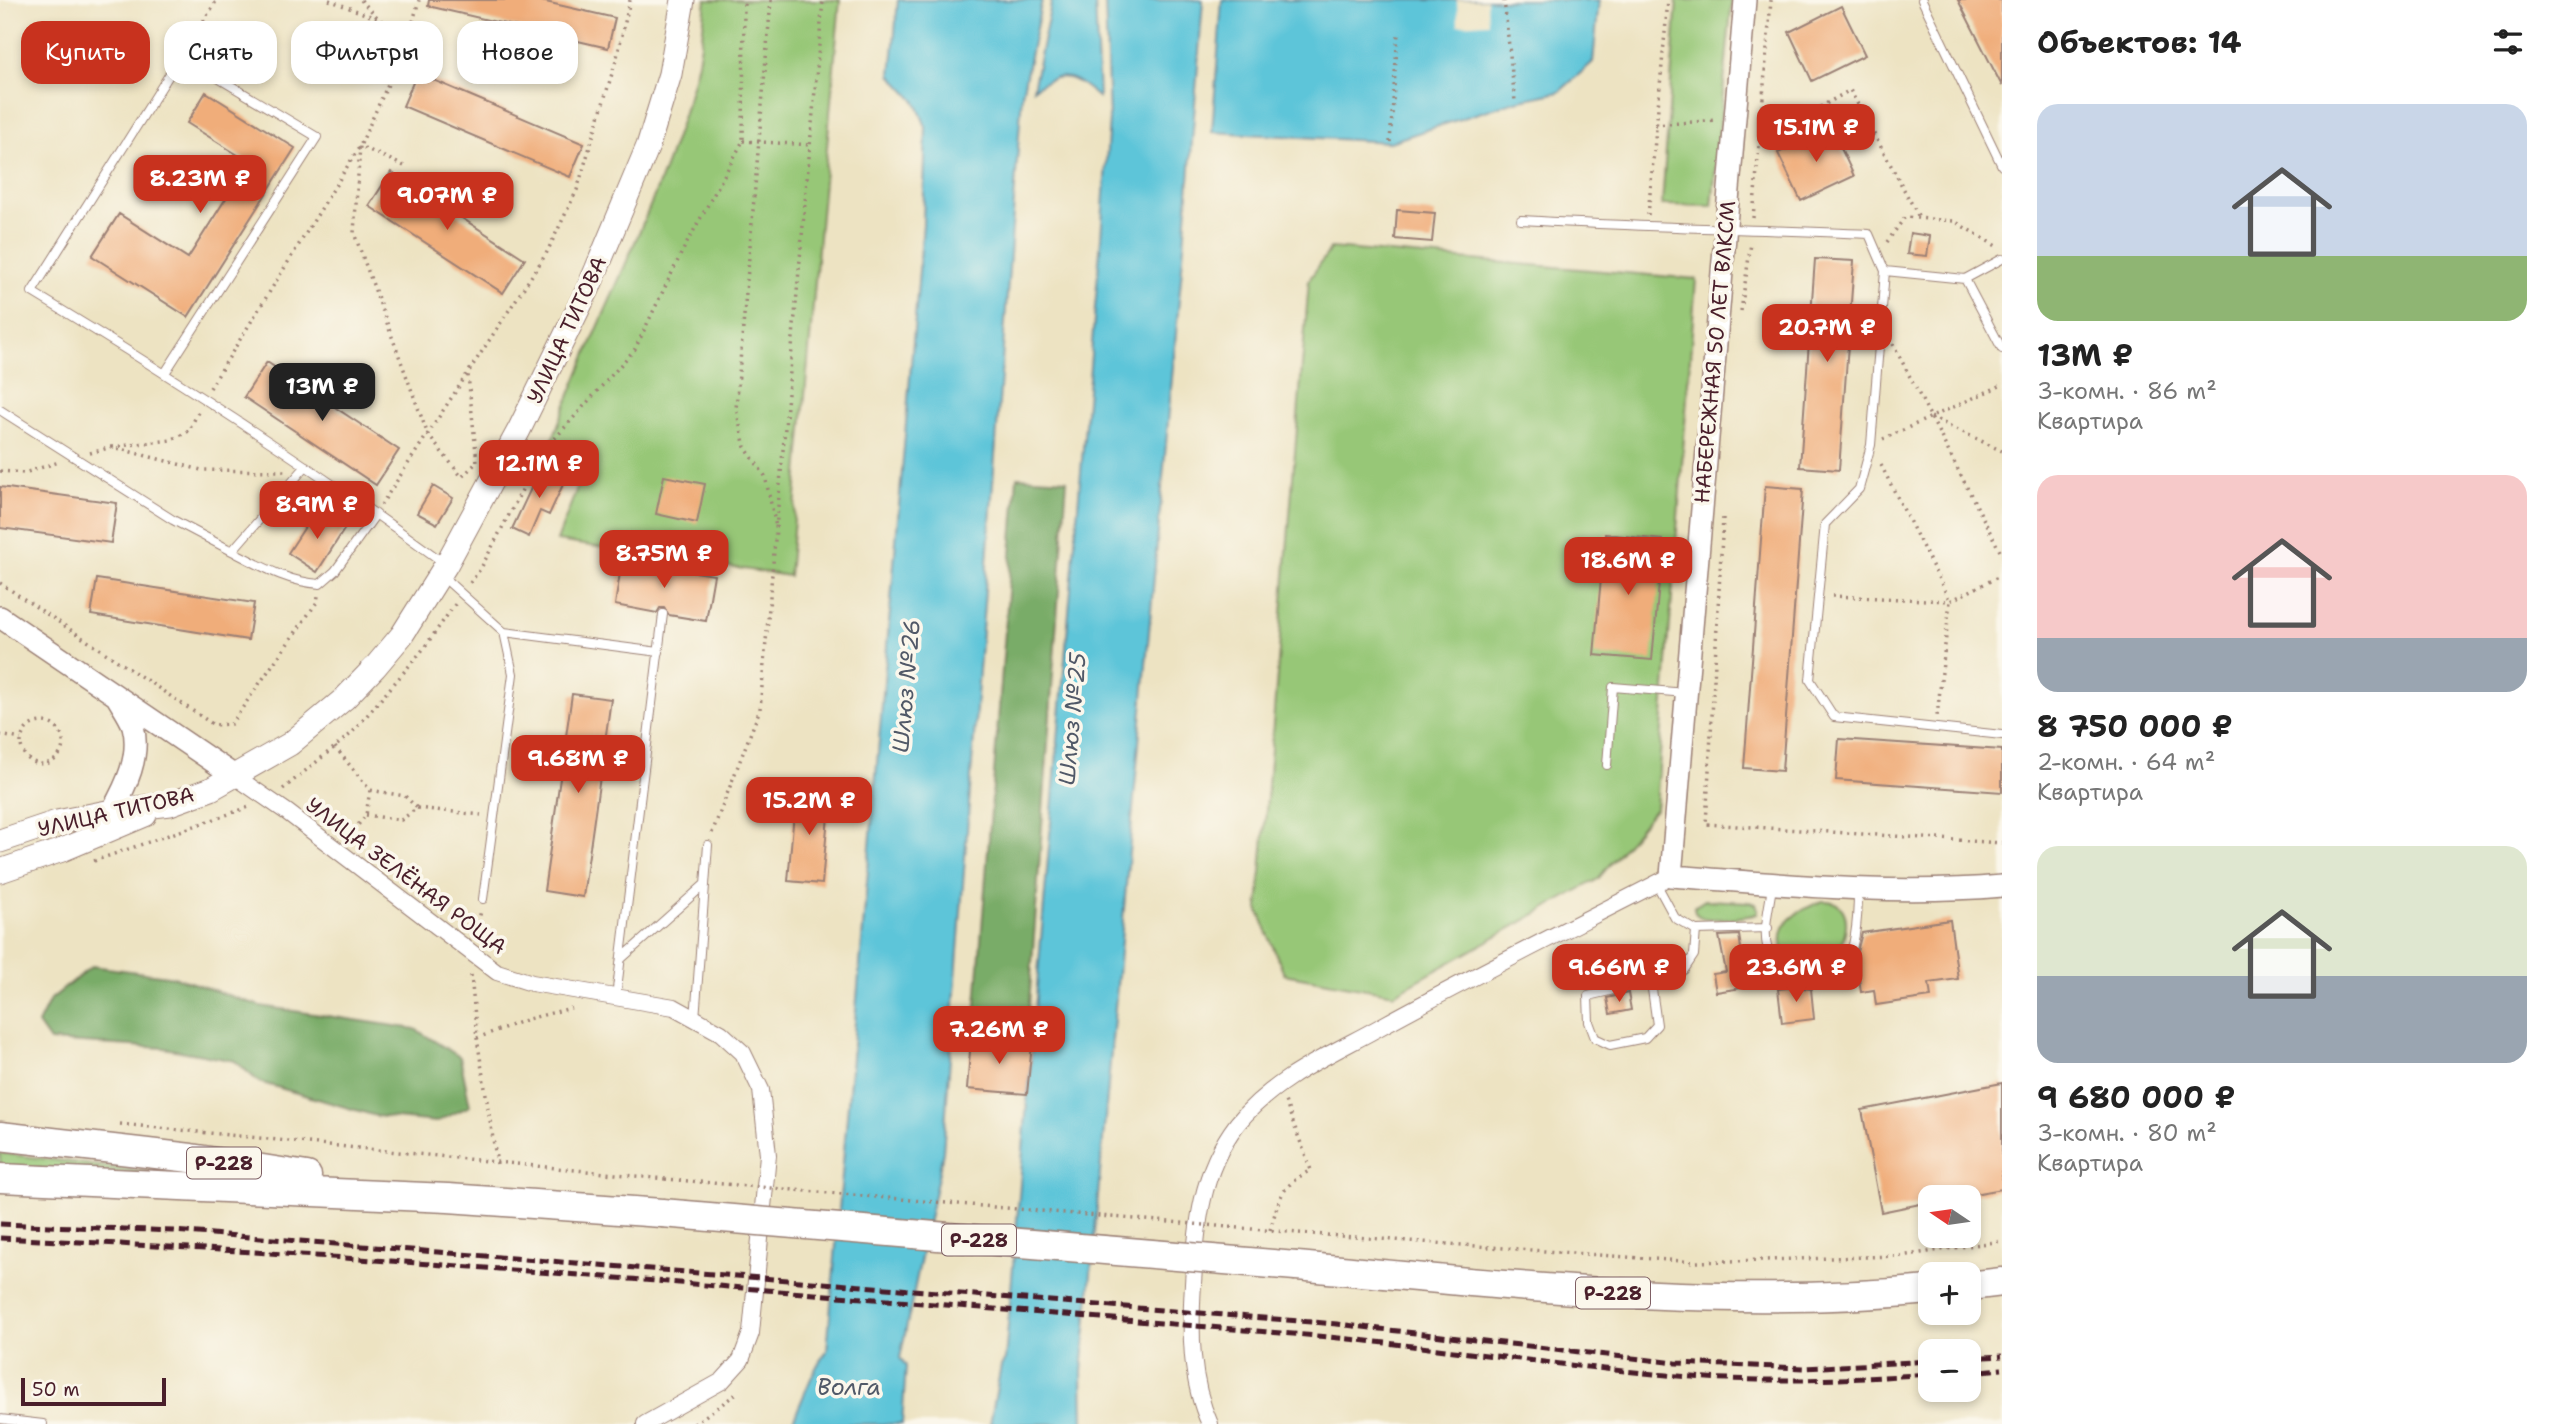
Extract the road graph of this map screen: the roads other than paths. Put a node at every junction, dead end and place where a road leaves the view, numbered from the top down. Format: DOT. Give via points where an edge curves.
graph roads {
  1 [pos="683,0"];
  2 [pos="1745,0"];
  3 [pos="1922,0"];
  4 [pos="2002,166"];
  5 [pos="1521,220"];
  6 [pos="1725,227"];
  7 [pos="2002,259"];
  8 [pos="1885,271"];
  9 [pos="1965,279"];
  10 [pos="2002,349"];
  11 [pos="165,373"];
  12 [pos="0,410"];
  13 [pos="303,469"];
  14 [pos="376,514"];
  15 [pos="232,551"];
  16 [pos="443,570"];
  17 [pos="663,614"];
  18 [pos="0,617"];
  19 [pos="504,632"];
  20 [pos="659,652"];
  21 [pos="114,692"];
  22 [pos="1686,693"];
  23 [pos="2002,734"];
  24 [pos="1606,765"];
  25 [pos="236,777"];
  26 [pos="170,804"];
  27 [pos="112,811"];
  28 [pos="0,841"];
  29 [pos="708,845"];
  30 [pos="0,871"];
  31 [pos="1664,880"];
  32 [pos="1772,883"];
  33 [pos="705,884"];
  34 [pos="2002,886"];
  35 [pos="1858,889"];
  36 [pos="483,899"];
  37 [pos="1768,928"];
  38 [pos="1696,930"];
  39 [pos="621,959"];
  40 [pos="1651,982"];
  41 [pos="616,997"];
  42 [pos="695,1019"];
  43 [pos="0,1136"];
  44 [pos="0,1178"];
  45 [pos="448,1198"];
  46 [pos="2002,1282"];
  47 [pos="1981,1285"];
  48 [pos="1918,1291"];
  49 [pos="0,1419"];
  50 [pos="43,1424"];
  51 [pos="645,1424"];
  52 [pos="1210,1424"];
  1 -- 16 [label="main road, УЛИЦА ТИТОВА" via="670,74 648,146 594,275 556,358"];
  2 -- 6 [label="street, НАБЕРЕЖНАЯ 50 ЛЕТ ВЛКСМ"];
  3 -- 4 [label="lane"];
  5 -- 6 [label="lane"];
  6 -- 8 [label="lane" via="1869,234"];
  6 -- 22 [label="street, НАБЕРЕЖНАЯ 50 ЛЕТ ВЛКСМ"];
  7 -- 9 [label="lane"];
  8 -- 9 [label="lane"];
  8 -- 23 [label="lane" via="1871,445 1859,489 1825,524 1810,680 1834,718"];
  9 -- 10 [label="lane"];
  11 -- 11 [label="lane" via="32,292 181,56 317,137"];
  11 -- 13 [label="lane"];
  12 -- 15 [label="lane" via="173,520"];
  13 -- 14 [label="lane"];
  13 -- 15 [label="lane"];
  14 -- 15 [label="lane" via="320,584 275,574"];
  14 -- 16 [label="lane"];
  16 -- 19 [label="lane"];
  16 -- 25 [label="main road, УЛИЦА ТИТОВА" via="376,667 290,744"];
  17 -- 20 [label="lane"];
  18 -- 21 [label="street"];
  19 -- 20 [label="lane"];
  19 -- 36 [label="lane" via="513,674"];
  20 -- 39 [label="lane"];
  21 -- 25 [label="street"];
  21 -- 27 [label="street" via="133,726 135,753 130,776"];
  22 -- 24 [label="lane" via="1613,687"];
  22 -- 31 [label="street, НАБЕРЕЖНАЯ 50 ЛЕТ ВЛКСМ"];
  25 -- 26 [label="main road, УЛИЦА ТИТОВА"];
  25 -- 41 [label="street, УЛИЦА ЗЕЛЁНАЯ РОЩА" via="497,972 532,983"];
  26 -- 27 [label="main road, УЛИЦА ТИТОВА"];
  26 -- 30 [label="main road"];
  27 -- 28 [label="main road, УЛИЦА ТИТОВА" via="57,822"];
  29 -- 33 [label="lane"];
  31 -- 32 [label="street"];
  31 -- 38 [label="lane" via="1675,918"];
  31 -- 52 [label="street" via="1461,983 1279,1083 1238,1124 1217,1157 1203,1193 1195,1239 1191,1317 1195,1374"];
  32 -- 35 [label="street"];
  32 -- 37 [label="lane"];
  33 -- 39 [label="lane"];
  33 -- 42 [label="lane"];
  34 -- 35 [label="street"];
  35 -- 37 [label="lane" via="1854,939 1845,965 1830,978 1809,983 1788,978 1773,964 1766,943"];
  37 -- 38 [label="lane"];
  38 -- 40 [label="lane" via="1694,954 1684,970"];
  39 -- 41 [label="lane"];
  40 -- 40 [label="lane" via="1588,996 1595,1038 1611,1045 1646,1038 1657,1025"];
  41 -- 42 [label="street, УЛИЦА ЗЕЛЁНАЯ РОЩА" via="674,1007"];
  42 -- 51 [label="street, УЛИЦА ЗЕЛЁНАЯ РОЩА" via="721,1033 743,1053 761,1090 768,1155 751,1333 741,1360 722,1381"];
  43 -- 45 [label="highway, Р-228" via="191,1158"];
  44 -- 45 [label="highway, Р-228"];
  45 -- 48 [label="highway, Р-228, bridge" via="1606,1293 1764,1299"];
  46 -- 47 [label="highway"];
  49 -- 50 [label="lane"];
}
